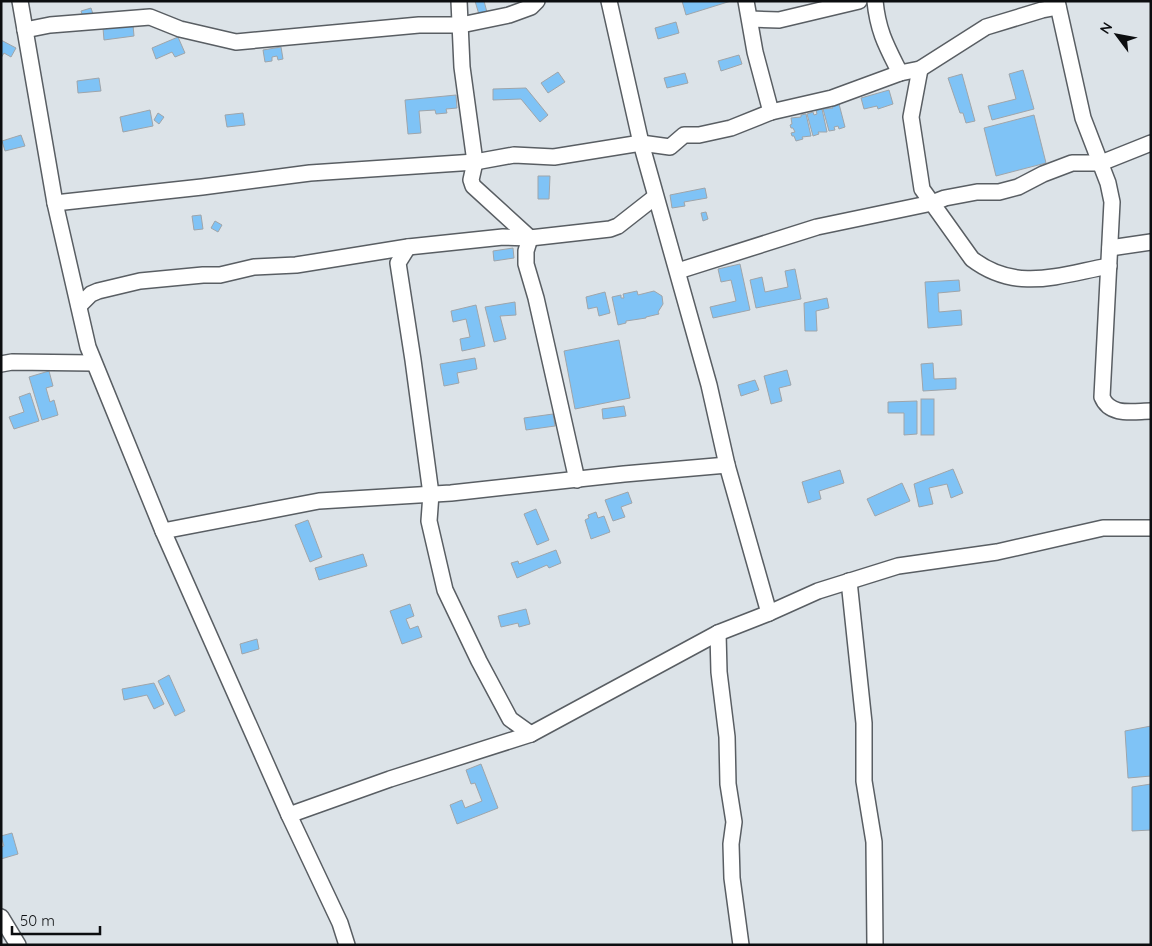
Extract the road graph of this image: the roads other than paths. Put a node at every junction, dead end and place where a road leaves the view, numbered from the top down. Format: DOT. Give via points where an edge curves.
graph roads {
  1 [pos="20,1"];
  2 [pos="459,1"];
  3 [pos="538,1"];
  4 [pos="610,1"];
  5 [pos="746,1"];
  6 [pos="859,1"];
  7 [pos="875,1"];
  8 [pos="1057,4"];
  9 [pos="750,20"];
  10 [pos="460,25"];
  11 [pos="25,30"];
  12 [pos="920,69"];
  13 [pos="900,73"];
  14 [pos="771,112"];
  15 [pos="641,143"];
  16 [pos="1151,143"];
  17 [pos="475,162"];
  18 [pos="1101,163"];
  19 [pos="655,198"];
  20 [pos="55,203"];
  21 [pos="932,203"];
  22 [pos="530,238"];
  23 [pos="1151,242"];
  24 [pos="408,247"];
  25 [pos="1110,248"];
  26 [pos="1109,266"];
  27 [pos="678,272"];
  28 [pos="79,306"];
  29 [pos="93,362"];
  30 [pos="1,364"];
  31 [pos="1151,411"];
  32 [pos="727,465"];
  33 [pos="577,480"];
  34 [pos="431,494"];
  35 [pos="1151,528"];
  36 [pos="163,531"];
  37 [pos="849,581"];
  38 [pos="770,614"];
  39 [pos="718,633"];
  40 [pos="532,734"];
  41 [pos="290,815"];
  42 [pos="1,917"];
  43 [pos="18,945"];
  44 [pos="347,945"];
  45 [pos="741,945"];
  46 [pos="875,945"];
  1 -- 11 [label="street"];
  2 -- 10 [label="street"];
  3 -- 10 [label="street" via="532,7 509,15"];
  4 -- 15 [label="street"];
  5 -- 9 [label="street"];
  6 -- 9 [label="street" via="779,20"];
  7 -- 13 [label="street" via="883,40"];
  8 -- 12 [label="street" via="986,27"];
  8 -- 18 [label="street" via="1083,118"];
  9 -- 14 [label="street"];
  10 -- 11 [label="street" via="410,26 236,42 180,29 150,17"];
  10 -- 17 [label="street" via="462,68"];
  11 -- 20 [label="street"];
  12 -- 13 [label="street"];
  12 -- 21 [label="street" via="911,117 922,189"];
  13 -- 14 [label="street" via="832,98"];
  14 -- 15 [label="street" via="731,128 684,135 670,147"];
  15 -- 17 [label="street" via="554,156 514,155"];
  15 -- 19 [label="street"];
  16 -- 18 [label="street"];
  17 -- 20 [label="street" via="310,173"];
  17 -- 22 [label="street" via="473,186"];
  18 -- 21 [label="street" via="1072,163 1018,187 999,192 977,192"];
  18 -- 25 [label="street" via="1112,202"];
  19 -- 22 [label="street" via="610,229"];
  19 -- 27 [label="street"];
  20 -- 28 [label="street"];
  21 -- 26 [label="street" via="972,259 1008,277 1032,280"];
  21 -- 27 [label="street" via="817,227"];
  22 -- 24 [label="street" via="503,237"];
  22 -- 33 [label="street" via="526,264"];
  23 -- 25 [label="street"];
  24 -- 28 [label="street" via="220,275 140,281 98,291"];
  24 -- 34 [label="street" via="398,263"];
  25 -- 26 [label="street"];
  26 -- 31 [label="street" via="1102,397 1111,409"];
  27 -- 32 [label="street"];
  28 -- 29 [label="street"];
  29 -- 30 [label="street"];
  29 -- 36 [label="street"];
  32 -- 33 [label="street"];
  32 -- 38 [label="street"];
  33 -- 34 [label="street"];
  34 -- 36 [label="street" via="319,501"];
  34 -- 40 [label="street" via="429,521 445,590 510,719"];
  35 -- 37 [label="street" via="1103,528 997,552 898,566"];
  36 -- 41 [label="street"];
  37 -- 38 [label="street" via="818,591"];
  37 -- 46 [label="street" via="864,723 864,781 874,842"];
  38 -- 39 [label="street"];
  39 -- 40 [label="street"];
  39 -- 45 [label="street" via="728,784 734,822 732,878"];
  40 -- 41 [label="street"];
  41 -- 44 [label="street" via="340,922"];
  42 -- 43 [label="street"];
}
